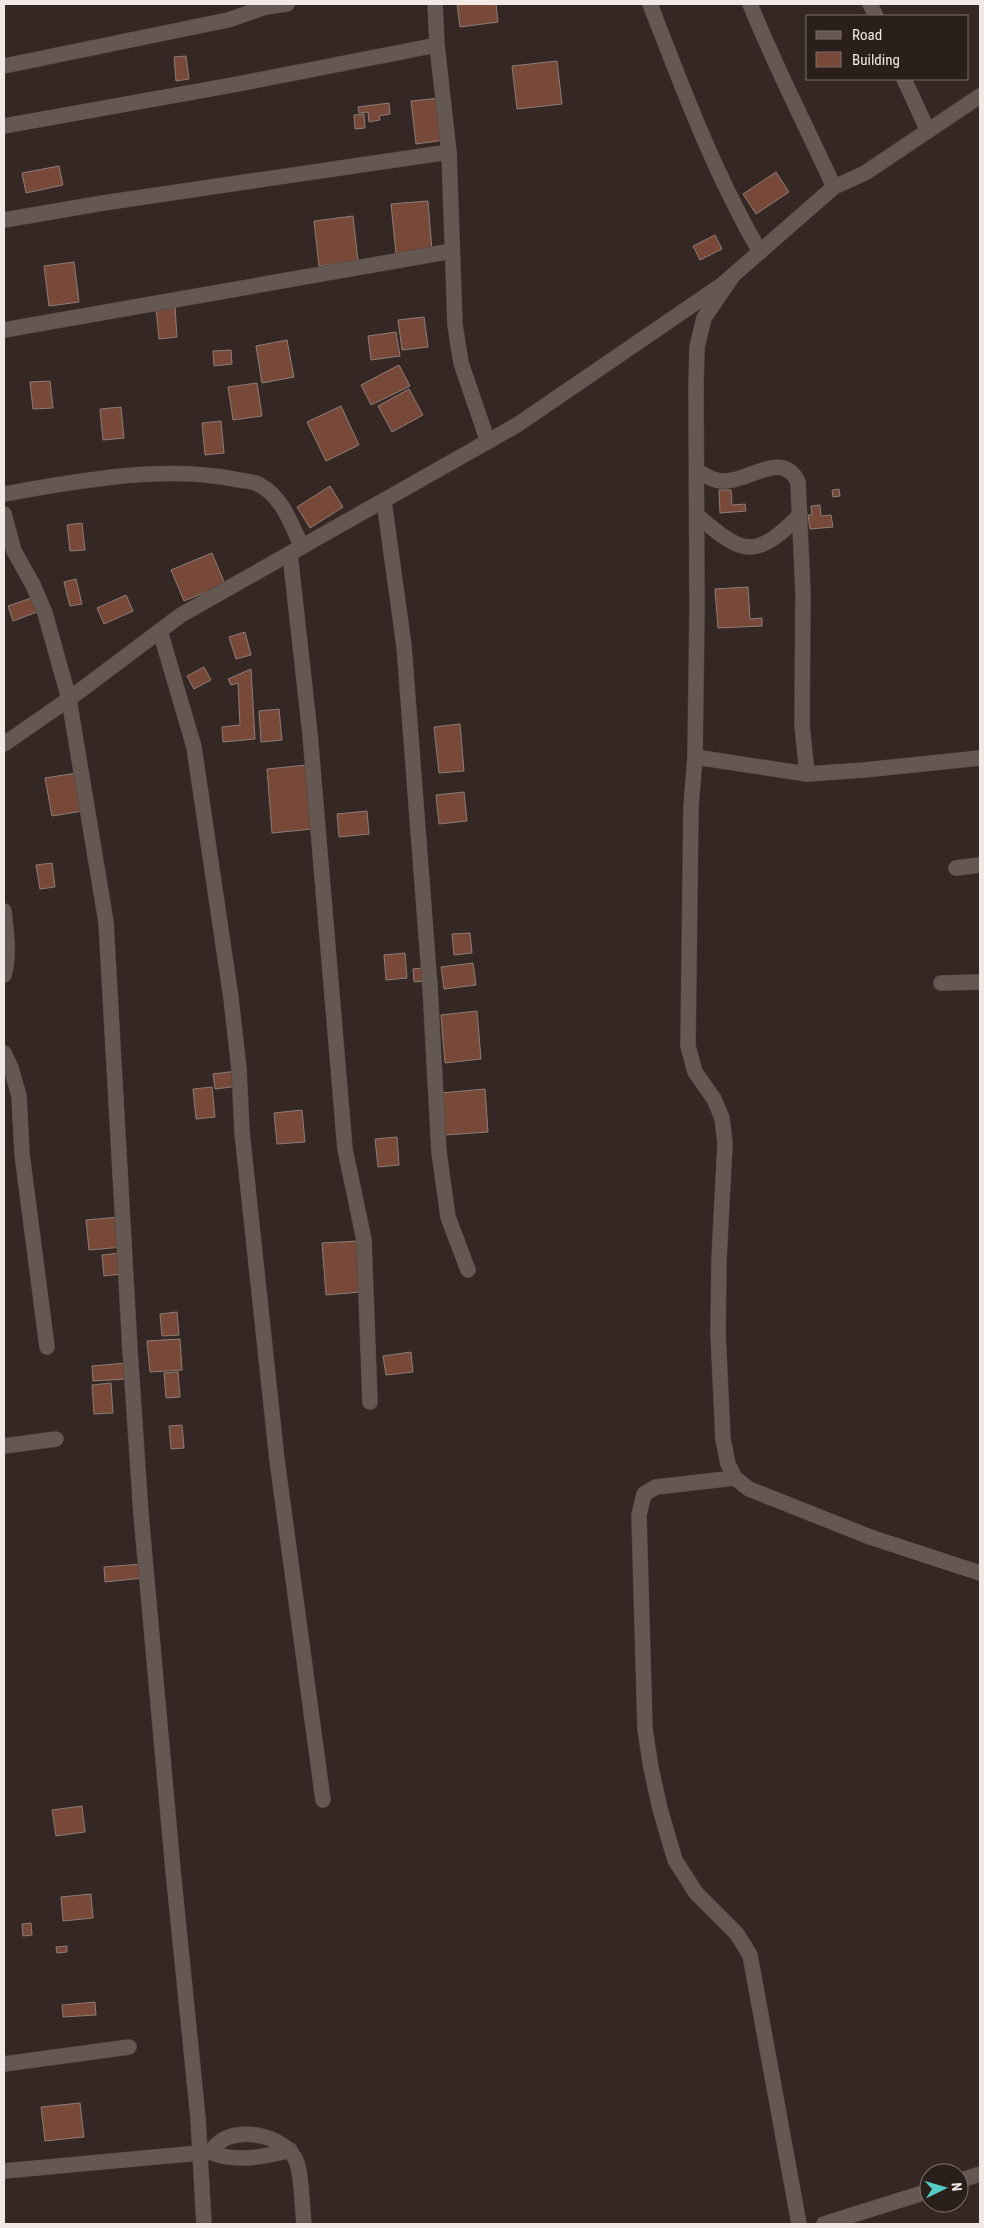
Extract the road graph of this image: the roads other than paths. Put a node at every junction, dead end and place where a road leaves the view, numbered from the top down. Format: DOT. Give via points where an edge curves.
graph roads {
  1 [pos="287,4"];
  2 [pos="435,4"];
  3 [pos="650,4"];
  4 [pos="750,4"];
  5 [pos="437,45"];
  6 [pos="4,66"];
  7 [pos="904,80"];
  8 [pos="980,96"];
  9 [pos="4,126"];
  10 [pos="928,131"];
  11 [pos="449,152"];
  12 [pos="834,187"];
  13 [pos="4,220"];
  14 [pos="452,251"];
  15 [pos="760,252"];
  16 [pos="732,277"];
  17 [pos="4,330"];
  18 [pos="488,442"];
  19 [pos="698,471"];
  20 [pos="4,494"];
  21 [pos="384,502"];
  22 [pos="4,514"];
  23 [pos="800,515"];
  24 [pos="698,516"];
  25 [pos="296,550"];
  26 [pos="160,631"];
  27 [pos="69,699"];
  28 [pos="4,744"];
  29 [pos="695,756"];
  30 [pos="980,758"];
  31 [pos="807,774"];
  32 [pos="980,865"];
  33 [pos="956,868"];
  34 [pos="4,911"];
  35 [pos="4,975"];
  36 [pos="980,982"];
  37 [pos="941,983"];
  38 [pos="4,1053"];
  39 [pos="468,1270"];
  40 [pos="48,1347"];
  41 [pos="370,1402"];
  42 [pos="56,1439"];
  43 [pos="4,1446"];
  44 [pos="735,1478"];
  45 [pos="980,1573"];
  46 [pos="323,1800"];
  47 [pos="129,2048"];
  48 [pos="4,2064"];
  49 [pos="290,2150"];
  50 [pos="206,2153"];
  51 [pos="4,2171"];
  52 [pos="919,2194"];
  53 [pos="204,2224"];
  54 [pos="304,2224"];
  55 [pos="798,2224"];
  56 [pos="824,2224"];
  1 -- 6 [label="street" via="219,22"];
  2 -- 5 [label="street"];
  3 -- 15 [label="street" via="708,150"];
  4 -- 12 [label="street"];
  5 -- 9 [label="street"];
  5 -- 11 [label="street"];
  7 -- 10 [label="street"];
  8 -- 10 [label="street"];
  10 -- 12 [label="street" via="865,173"];
  11 -- 13 [label="street"];
  11 -- 14 [label="street"];
  12 -- 15 [label="street"];
  14 -- 17 [label="street"];
  14 -- 18 [label="street" via="455,325 461,363"];
  15 -- 16 [label="street"];
  16 -- 18 [label="street"];
  16 -- 19 [label="street" via="704,318 697,347"];
  18 -- 21 [label="street"];
  19 -- 23 [label="street" via="713,480 725,481 739,480 768,468 788,469 798,482"];
  19 -- 24 [label="street"];
  20 -- 25 [label="street" via="73,482 151,474 207,474 259,484 280,502"];
  21 -- 25 [label="street"];
  21 -- 39 [label="street" via="404,646 439,1152 448,1217"];
  22 -- 27 [label="street" via="14,551 45,613"];
  23 -- 24 [label="street" via="772,540 748,548 733,544"];
  23 -- 31 [label="street" via="802,700"];
  24 -- 29 [label="street"];
  25 -- 26 [label="street"];
  25 -- 41 [label="street" via="345,1149 364,1240"];
  26 -- 27 [label="street"];
  26 -- 46 [label="street" via="194,747 231,998 277,1460"];
  27 -- 28 [label="street"];
  27 -- 50 [label="street" via="106,922 141,1504"];
  29 -- 31 [label="street"];
  29 -- 44 [label="street" via="688,1046 695,1072 714,1099 722,1118 725,1143 719,1260 719,1350 723,1439 728,1464"];
  30 -- 31 [label="street"];
  32 -- 33 [label="street"];
  34 -- 35 [label="street" via="7,938"];
  36 -- 37 [label="street"];
  38 -- 40 [label="street" via="18,1096 22,1154"];
  42 -- 43 [label="street"];
  44 -- 45 [label="street" via="749,1489 785,1505"];
  44 -- 55 [label="street" via="656,1488 644,1494 639,1515 646,1729 656,1792 675,1860 696,1893 737,1934 750,1955"];
  47 -- 48 [label="street"];
  49 -- 50 [label="street" via="247,2158 224,2158"];
  49 -- 50 [label="street" via="280,2142 246,2134 222,2140"];
  49 -- 54 [label="street" via="297,2163"];
  50 -- 51 [label="street"];
  50 -- 53 [label="street"];
  52 -- 56 [label="street"];
}
